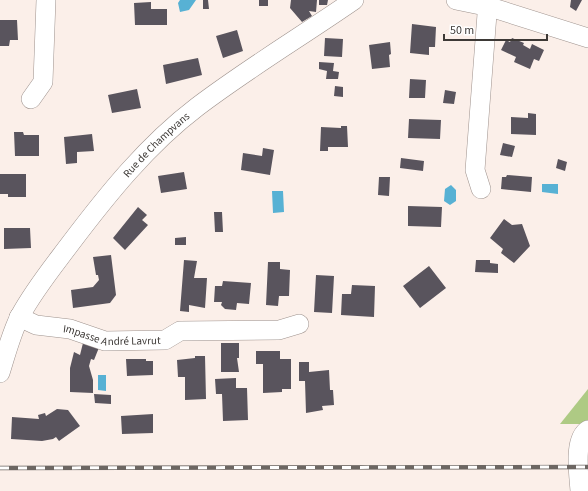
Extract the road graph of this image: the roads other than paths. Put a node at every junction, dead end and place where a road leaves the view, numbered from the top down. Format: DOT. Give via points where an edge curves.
graph roads {
  1 [pos="46,0"];
  2 [pos="354,0"];
  3 [pos="456,0"];
  4 [pos="336,6"];
  5 [pos="490,7"];
  6 [pos="588,38"];
  7 [pos="31,99"];
  8 [pos="481,189"];
  9 [pos="19,317"];
  10 [pos="299,324"];
  11 [pos="0,373"];
  12 [pos="588,430"];
  13 [pos="580,491"];
  1 -- 7 [label="street" via="43,82"];
  2 -- 4 [label="street, Rue de Champvans"];
  3 -- 5 [label="street"];
  4 -- 9 [label="street, Rue de Champvans" via="197,108 157,142 81,230 40,284"];
  5 -- 6 [label="street"];
  5 -- 8 [label="street" via="476,170"];
  9 -- 10 [label="street, Impasse André Lavrut" via="36,325 70,328 105,341 165,340 180,331 279,330"];
  9 -- 11 [label="street, Rue de Champvans"];
  12 -- 13 [label="street" via="581,437 579,446"];
}
